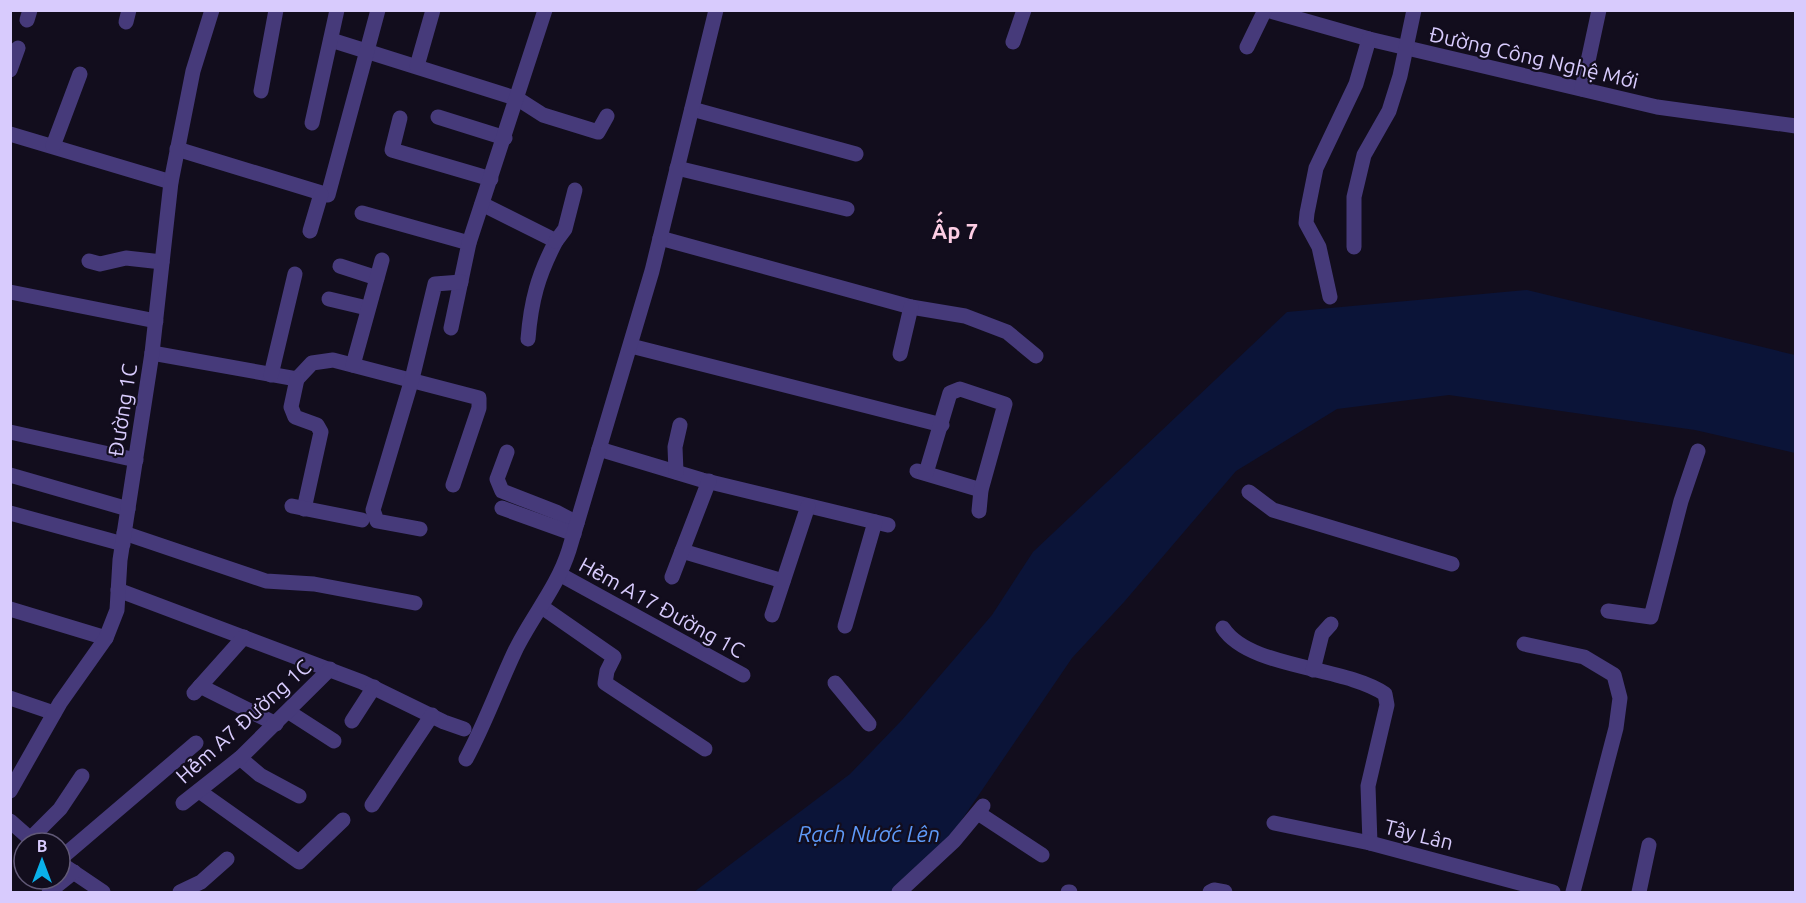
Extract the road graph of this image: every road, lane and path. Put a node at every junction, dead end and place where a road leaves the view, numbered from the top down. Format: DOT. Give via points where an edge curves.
graph roads {
  1 [pos="276,10"];
  2 [pos="337,10"];
  3 [pos="378,10"];
  4 [pos="433,10"];
  5 [pos="545,10"];
  6 [pos="716,10"];
  7 [pos="1024,10"];
  8 [pos="1266,10"];
  9 [pos="1414,10"];
  10 [pos="1599,10"];
  11 [pos="209,12"];
  12 [pos="1369,39"];
  13 [pos="331,40"];
  14 [pos="1013,42"];
  15 [pos="1247,47"];
  16 [pos="1405,47"];
  17 [pos="18,48"];
  18 [pos="368,51"];
  19 [pos="417,66"];
  20 [pos="10,70"];
  21 [pos="80,74"];
  22 [pos="1582,89"];
  23 [pos="261,91"];
  24 [pos="518,99"];
  25 [pos="692,109"];
  26 [pos="606,116"];
  27 [pos="438,117"];
  28 [pos="400,118"];
  29 [pos="312,123"];
  30 [pos="1796,126"];
  31 [pos="12,138"];
  32 [pos="506,138"];
  33 [pos="53,146"];
  34 [pos="177,149"];
  35 [pos="856,154"];
  36 [pos="677,168"];
  37 [pos="491,179"];
  38 [pos="171,182"];
  39 [pos="575,190"];
  40 [pos="321,194"];
  41 [pos="482,204"];
  42 [pos="847,209"];
  43 [pos="362,213"];
  44 [pos="310,231"];
  45 [pos="660,238"];
  46 [pos="556,241"];
  47 [pos="469,243"];
  48 [pos="1354,247"];
  49 [pos="382,260"];
  50 [pos="88,261"];
  51 [pos="162,262"];
  52 [pos="340,266"];
  53 [pos="295,274"];
  54 [pos="377,278"];
  55 [pos="461,282"];
  56 [pos="10,292"];
  57 [pos="1330,297"];
  58 [pos="329,299"];
  59 [pos="911,307"];
  60 [pos="367,308"];
  61 [pos="156,321"];
  62 [pos="451,328"];
  63 [pos="528,339"];
  64 [pos="631,346"];
  65 [pos="152,352"];
  66 [pos="900,354"];
  67 [pos="1036,356"];
  68 [pos="353,365"];
  69 [pos="271,375"];
  70 [pos="297,379"];
  71 [pos="412,379"];
  72 [pos="680,425"];
  73 [pos="942,425"];
  74 [pos="10,432"];
  75 [pos="599,449"];
  76 [pos="1698,451"];
  77 [pos="507,452"];
  78 [pos="136,460"];
  79 [pos="676,472"];
  80 [pos="10,475"];
  81 [pos="709,481"];
  82 [pos="453,485"];
  83 [pos="981,490"];
  84 [pos="1249,492"];
  85 [pos="808,506"];
  86 [pos="502,508"];
  87 [pos="128,509"];
  88 [pos="979,511"];
  89 [pos="10,513"];
  90 [pos="362,520"];
  91 [pos="576,528"];
  92 [pos="420,529"];
  93 [pos="123,539"];
  94 [pos="682,551"];
  95 [pos="1452,564"];
  96 [pos="561,575"];
  97 [pos="672,577"];
  98 [pos="783,582"];
  99 [pos="118,590"];
  100 [pos="415,603"];
  101 [pos="542,607"];
  102 [pos="10,609"];
  103 [pos="1608,612"];
  104 [pos="771,615"];
  105 [pos="1331,624"];
  106 [pos="845,626"];
  107 [pos="1224,628"];
  108 [pos="244,637"];
  109 [pos="106,638"];
  110 [pos="1524,644"];
  111 [pos="330,669"];
  112 [pos="1313,670"];
  113 [pos="743,675"];
  114 [pos="835,683"];
  115 [pos="374,687"];
  116 [pos="10,698"];
  117 [pos="289,712"];
  118 [pos="54,713"];
  119 [pos="432,715"];
  120 [pos="352,721"];
  121 [pos="276,724"];
  122 [pos="869,724"];
  123 [pos="464,729"];
  124 [pos="334,741"];
  125 [pos="196,743"];
  126 [pos="705,749"];
  127 [pos="240,758"];
  128 [pos="466,759"];
  129 [pos="82,776"];
  130 [pos="10,791"];
  131 [pos="199,791"];
  132 [pos="299,796"];
  133 [pos="183,803"];
  134 [pos="372,805"];
  135 [pos="343,820"];
  136 [pos="10,821"];
  137 [pos="1274,823"];
  138 [pos="22,831"];
  139 [pos="41,831"];
  140 [pos="1370,843"];
  141 [pos="1649,845"];
  142 [pos="72,851"];
  143 [pos="1042,855"];
  144 [pos="227,859"];
  145 [pos="74,872"];
  146 [pos="1505,886"];
  147 [pos="48,892"];
  148 [pos="103,892"];
  149 [pos="180,892"];
  150 [pos="899,892"];
  151 [pos="1210,892"];
  152 [pos="1225,892"];
  153 [pos="1553,892"];
  154 [pos="1573,892"];
  155 [pos="1638,892"];
  1 -- 23 [label="street"];
  2 -- 13 [label="street"];
  3 -- 18 [label="street"];
  4 -- 19 [label="street"];
  5 -- 24 [label="street"];
  6 -- 25 [label="street"];
  7 -- 14 [label="street"];
  8 -- 12 [label="street, Đường Công Nghệ Mới"];
  8 -- 15 [label="street"];
  9 -- 16 [label="street"];
  10 -- 22 [label="street"];
  11 -- 34 [label="street, Đường 1C"];
  12 -- 16 [label="street, Đường Công Nghệ Mới"];
  12 -- 57 [label="street" via="1356,84 1316,168 1307,213 1306,223 1319,248"];
  13 -- 18 [label="street"];
  13 -- 29 [label="street"];
  16 -- 22 [label="street, Đường Công Nghệ Mới"];
  16 -- 48 [label="street" via="1389,111 1364,155 1354,197"];
  17 -- 20 [label="street"];
  18 -- 19 [label="street"];
  18 -- 40 [label="street" via="330,192"];
  19 -- 24 [label="street"];
  21 -- 33 [label="street"];
  22 -- 30 [label="street, Đường Công Nghệ Mới" via="1657,107"];
  24 -- 26 [label="street" via="543,115 598,132"];
  24 -- 32 [label="street"];
  25 -- 35 [label="street"];
  25 -- 36 [label="street"];
  27 -- 32 [label="street"];
  28 -- 37 [label="street" via="392,150"];
  31 -- 33 [label="street"];
  32 -- 37 [label="street"];
  33 -- 38 [label="street"];
  34 -- 38 [label="street, Đường 1C"];
  34 -- 40 [label="street"];
  36 -- 42 [label="street"];
  36 -- 45 [label="street"];
  37 -- 41 [label="street"];
  38 -- 51 [label="street, Đường 1C"];
  39 -- 46 [label="street" via="565,229"];
  40 -- 44 [label="street"];
  41 -- 46 [label="street"];
  41 -- 47 [label="street"];
  43 -- 47 [label="street"];
  45 -- 59 [label="street"];
  45 -- 64 [label="street"];
  46 -- 63 [label="street" via="540,273"];
  47 -- 55 [label="street"];
  49 -- 54 [label="street"];
  50 -- 51 [label="street" via="100,264 126,258"];
  51 -- 61 [label="street, Đường 1C"];
  52 -- 54 [label="street"];
  53 -- 69 [label="street"];
  54 -- 60 [label="street"];
  55 -- 62 [label="street"];
  55 -- 71 [label="street" via="435,284"];
  56 -- 61 [label="street"];
  58 -- 60 [label="street"];
  59 -- 66 [label="street"];
  59 -- 67 [label="street" via="965,316 1007,332"];
  60 -- 68 [label="street"];
  61 -- 65 [label="street, Đường 1C"];
  64 -- 73 [label="street"];
  64 -- 75 [label="street"];
  65 -- 69 [label="street"];
  65 -- 78 [label="street, Đường 1C"];
  68 -- 70 [label="street" via="333,360 312,363"];
  68 -- 71 [label="street"];
  69 -- 70 [label="street"];
  70 -- 90 [label="street" via="291,407 295,417 317,425 321,432 298,508"];
  71 -- 82 [label="street" via="479,398"];
  71 -- 92 [label="street" via="374,516 377,521"];
  72 -- 79 [label="street" via="675,447"];
  73 -- 83 [label="street" via="922,472"];
  73 -- 83 [label="street" via="950,393 960,389 1005,404"];
  74 -- 78 [label="street"];
  75 -- 79 [label="street"];
  75 -- 91 [label="street"];
  76 -- 103 [label="street" via="1651,617"];
  77 -- 91 [label="street" via="497,479 502,491 556,512"];
  78 -- 87 [label="street, Đường 1C"];
  79 -- 81 [label="street"];
  80 -- 87 [label="street"];
  81 -- 85 [label="street"];
  81 -- 94 [label="street"];
  83 -- 88 [label="street"];
  84 -- 95 [label="street" via="1273,510"];
  85 -- 98 [label="street"];
  85 -- 106 [label="street" via="881,523"];
  86 -- 91 [label="street"];
  87 -- 93 [label="street, Đường 1C"];
  89 -- 93 [label="street"];
  91 -- 96 [label="street"];
  93 -- 99 [label="street, Đường 1C"];
  93 -- 100 [label="street" via="266,581 314,584"];
  94 -- 97 [label="street"];
  94 -- 98 [label="street"];
  96 -- 101 [label="street"];
  96 -- 113 [label="street, Hẻm A17 Đường 1C"];
  98 -- 104 [label="street"];
  99 -- 108 [label="street"];
  99 -- 109 [label="street, Đường 1C" via="117,610"];
  101 -- 126 [label="street" via="614,657 605,683"];
  101 -- 128 [label="street" via="516,649"];
  102 -- 109 [label="street"];
  105 -- 112 [label="street" via="1322,634"];
  107 -- 112 [label="street" via="1231,639"];
  108 -- 111 [label="street"];
  108 -- 121 [label="street" via="197,690"];
  109 -- 118 [label="street, Đường 1C"];
  110 -- 154 [label="street" via="1584,657 1614,675 1620,698 1616,728"];
  111 -- 115 [label="street"];
  111 -- 117 [label="street, Hẻm A7 Đường 1C"];
  112 -- 140 [label="street" via="1358,681 1385,694 1388,705 1368,786"];
  114 -- 122 [label="street"];
  115 -- 119 [label="street"];
  115 -- 120 [label="street"];
  116 -- 118 [label="street"];
  117 -- 121 [label="street, Hẻm A7 Đường 1C"];
  117 -- 124 [label="street"];
  118 -- 130 [label="street, Đường 1C"];
  119 -- 123 [label="street"];
  119 -- 134 [label="street"];
  121 -- 127 [label="street, Hẻm A7 Đường 1C"];
  125 -- 142 [label="street"];
  127 -- 131 [label="street, Hẻm A7 Đường 1C"];
  127 -- 132 [label="street" via="260,775"];
  129 -- 139 [label="street"];
  131 -- 133 [label="street, Hẻm A7 Đường 1C"];
  131 -- 135 [label="street" via="298,862"];
  136 -- 138 [label="street"];
  137 -- 140 [label="street, Tây Lân"];
  140 -- 146 [label="street, Tây Lân"];
  141 -- 155 [label="street"];
  143 -- 150 [label="street" via="980,809 954,841"];
  144 -- 149 [label="street" via="201,882"];
  145 -- 147 [label="street"];
  145 -- 148 [label="street"];
  146 -- 153 [label="street, Tây Lân"];
  151 -- 152 [label="street"];
}
